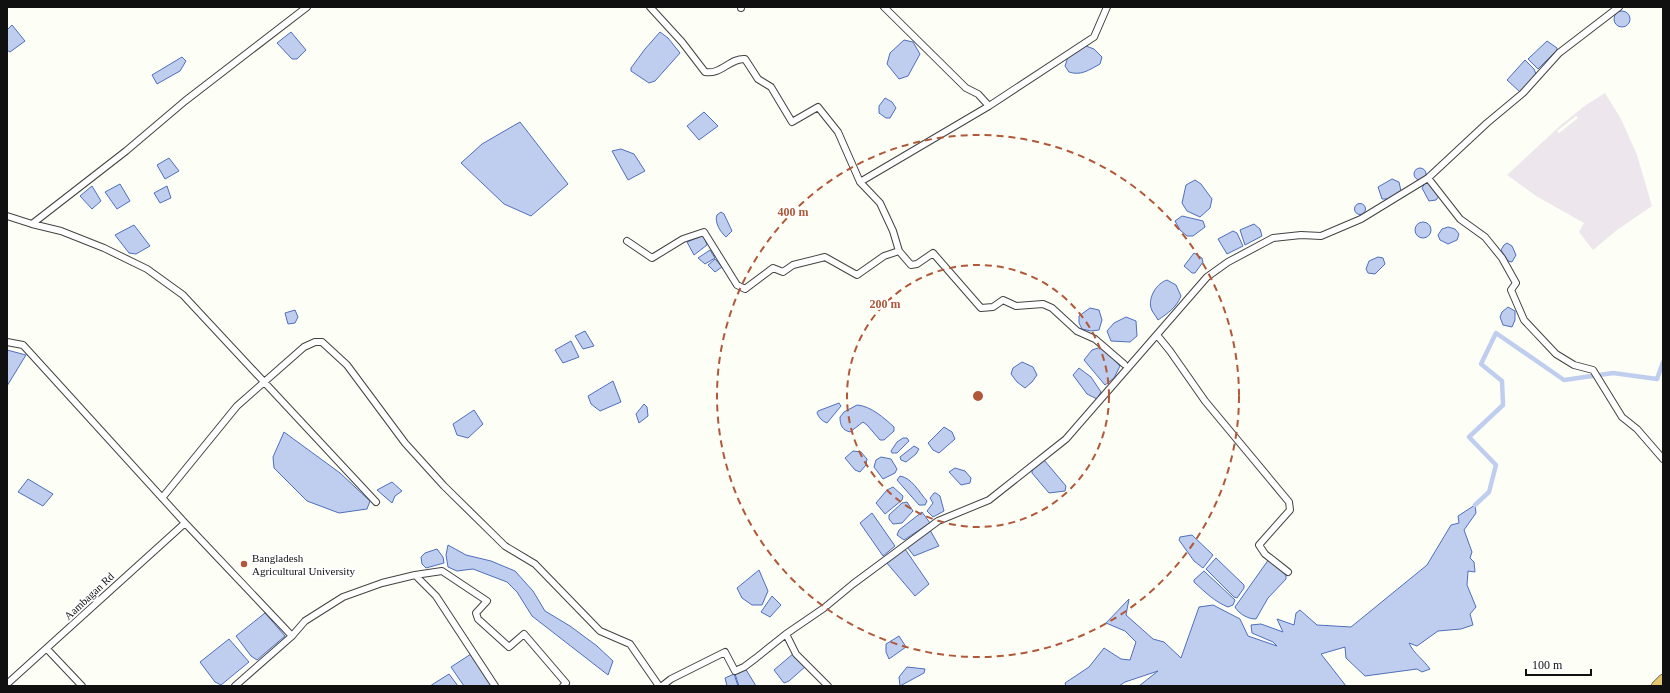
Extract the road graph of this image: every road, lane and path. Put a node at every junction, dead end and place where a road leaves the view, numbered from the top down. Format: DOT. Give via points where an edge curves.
graph roads {
  1 [pos="307,7"];
  2 [pos="650,7"];
  3 [pos="884,7"];
  4 [pos="1107,7"];
  5 [pos="1618,7"];
  6 [pos="989,106"];
  7 [pos="1428,178"];
  8 [pos="860,182"];
  9 [pos="7,216"];
  10 [pos="32,224"];
  11 [pos="627,241"];
  12 [pos="899,251"];
  13 [pos="1157,335"];
  14 [pos="7,342"];
  15 [pos="1124,364"];
  16 [pos="264,383"];
  17 [pos="1663,459"];
  18 [pos="162,498"];
  19 [pos="376,502"];
  20 [pos="185,523"];
  21 [pos="1288,572"];
  22 [pos="415,575"];
  23 [pos="786,634"];
  24 [pos="292,636"];
  25 [pos="47,649"];
  26 [pos="1663,679"];
  27 [pos="7,684"];
  28 [pos="82,686"];
  29 [pos="235,686"];
  30 [pos="495,686"];
  31 [pos="563,686"];
  32 [pos="660,686"];
  33 [pos="828,686"];
  34 [pos="1656,686"];
  1 -- 10 [label="street"];
  2 -- 8 [label="street" via="705,72 721,70 738,59 745,60 758,79 771,87 792,122 818,107 838,132"];
  3 -- 6 [label="street" via="966,88 978,94"];
  4 -- 6 [label="street" via="1094,37"];
  5 -- 7 [label="street" via="1559,53 1523,93"];
  6 -- 8 [label="street"];
  7 -- 13 [label="street" via="1361,219 1321,236 1273,238 1228,262 1207,277"];
  7 -- 17 [label="street" via="1460,219 1485,237 1502,258 1516,283 1511,290 1524,320 1556,354 1574,365 1593,370 1622,417 1637,429"];
  8 -- 12 [label="street" via="880,203 893,230"];
  9 -- 10 [label="street"];
  10 -- 16 [label="street" via="61,231 147,269 183,295"];
  11 -- 12 [label="street" via="652,258 684,239 704,232 737,285 745,289 773,268 783,272 794,265 824,258 857,275 884,256"];
  12 -- 15 [label="street" via="913,266 933,253 981,308 993,307 1003,300 1016,306 1043,304 1052,308 1077,331 1095,339"];
  13 -- 21 [label="street" via="1205,401 1289,502 1290,510 1259,545 1265,554"];
  13 -- 23 [label="street" via="1066,440 989,500 938,521"];
  14 -- 18 [label="street" via="23,345"];
  16 -- 18 [label="street" via="237,406"];
  16 -- 19 [label="street"];
  16 -- 32 [label="street" via="304,347 322,342 347,366 405,443 444,486 505,546 535,564 600,631 630,644"];
  18 -- 20 [label="street"];
  20 -- 24 [label="street"];
  20 -- 25 [label="street, Aambagan Rd"];
  22 -- 24 [label="street" via="382,583 344,597 305,621"];
  22 -- 30 [label="street" via="436,596"];
  22 -- 31 [label="street" via="442,571 487,601 476,613 478,619 510,647 524,634 566,683"];
  23 -- 32 [label="street" via="744,667 735,671 724,652"];
  23 -- 33 [label="street" via="796,654"];
  24 -- 29 [label="street"];
  25 -- 27 [label="street, Aambagan Rd"];
  25 -- 28 [label="street"];
  26 -- 34 [label="highway"];
}
